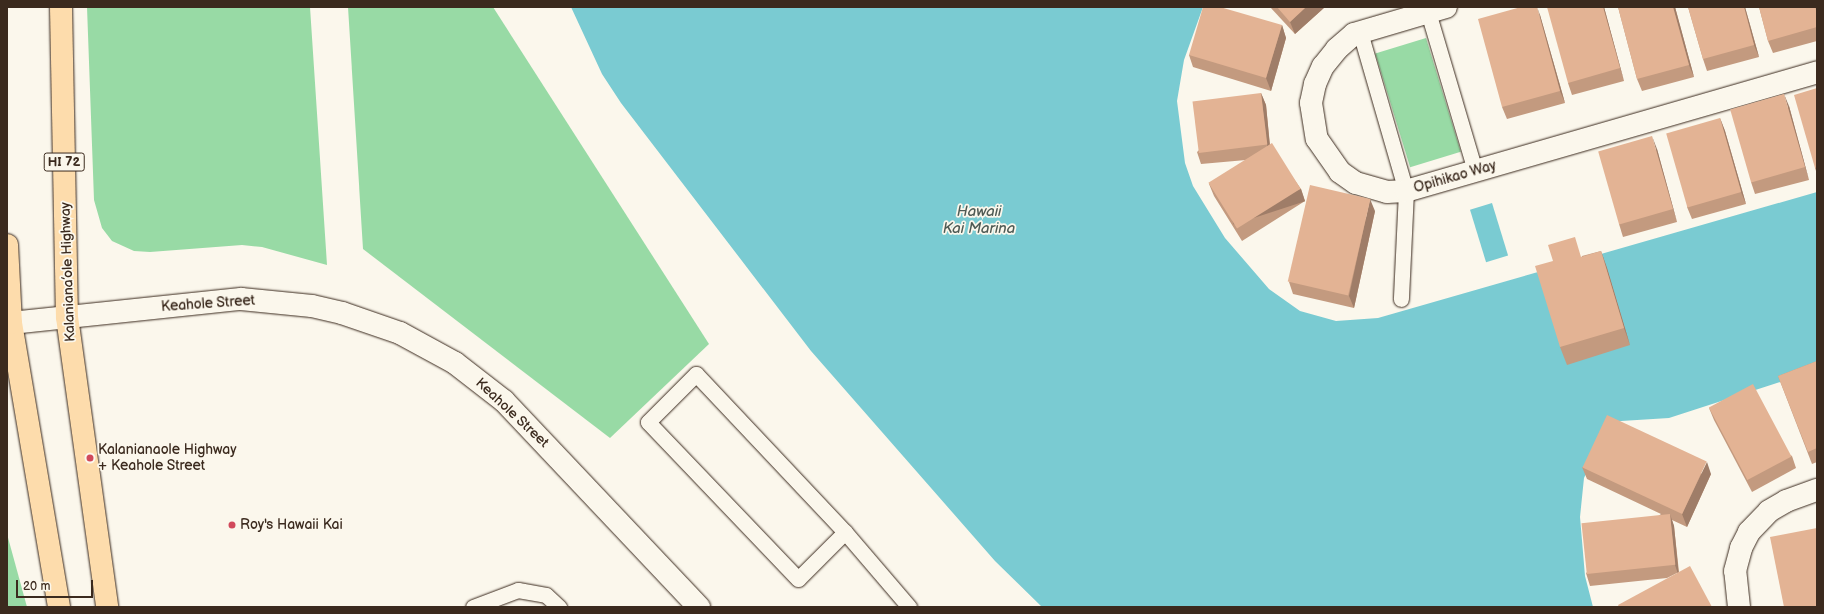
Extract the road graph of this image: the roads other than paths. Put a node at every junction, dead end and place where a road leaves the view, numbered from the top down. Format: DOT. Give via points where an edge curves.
graph roads {
  1 [pos="62,7"];
  2 [pos="1437,10"];
  3 [pos="1360,32"];
  4 [pos="1817,72"];
  5 [pos="1475,171"];
  6 [pos="1406,191"];
  7 [pos="7,245"];
  8 [pos="1401,299"];
  9 [pos="67,317"];
  10 [pos="9,323"];
  11 [pos="1817,490"];
  12 [pos="845,532"];
  13 [pos="59,607"];
  14 [pos="107,607"];
  15 [pos="473,607"];
  16 [pos="560,607"];
  17 [pos="699,607"];
  18 [pos="909,607"];
  19 [pos="1739,607"];
  1 -- 9 [label="main road, Kalaniana’ole Highway / HI 72"];
  2 -- 3 [label="street, Opihikao Way"];
  2 -- 5 [label="lane"];
  3 -- 6 [label="lane"];
  3 -- 6 [label="street, Opihikao Way" via="1336,49 1323,66 1315,84 1311,103 1317,139 1340,172 1356,183 1387,192"];
  4 -- 5 [label="street, Opihikao Way"];
  5 -- 6 [label="street, Opihikao Way"];
  6 -- 8 [label="lane"];
  7 -- 10 [label="main road"];
  9 -- 10 [label="street, Keahole Street"];
  9 -- 14 [label="main road, Kalaniana’ole Highway / HI 72"];
  9 -- 17 [label="street, Keahole Street" via="241,299 312,306 342,312 400,333 455,363 504,401"];
  10 -- 13 [label="main road"];
  11 -- 19 [label="street" via="1780,504 1756,522 1749,532 1741,548 1735,571"];
  12 -- 12 [label="lane" via="696,374 648,422 798,580"];
  12 -- 18 [label="lane"];
  15 -- 16 [label="lane" via="518,590 546,595"];
}
